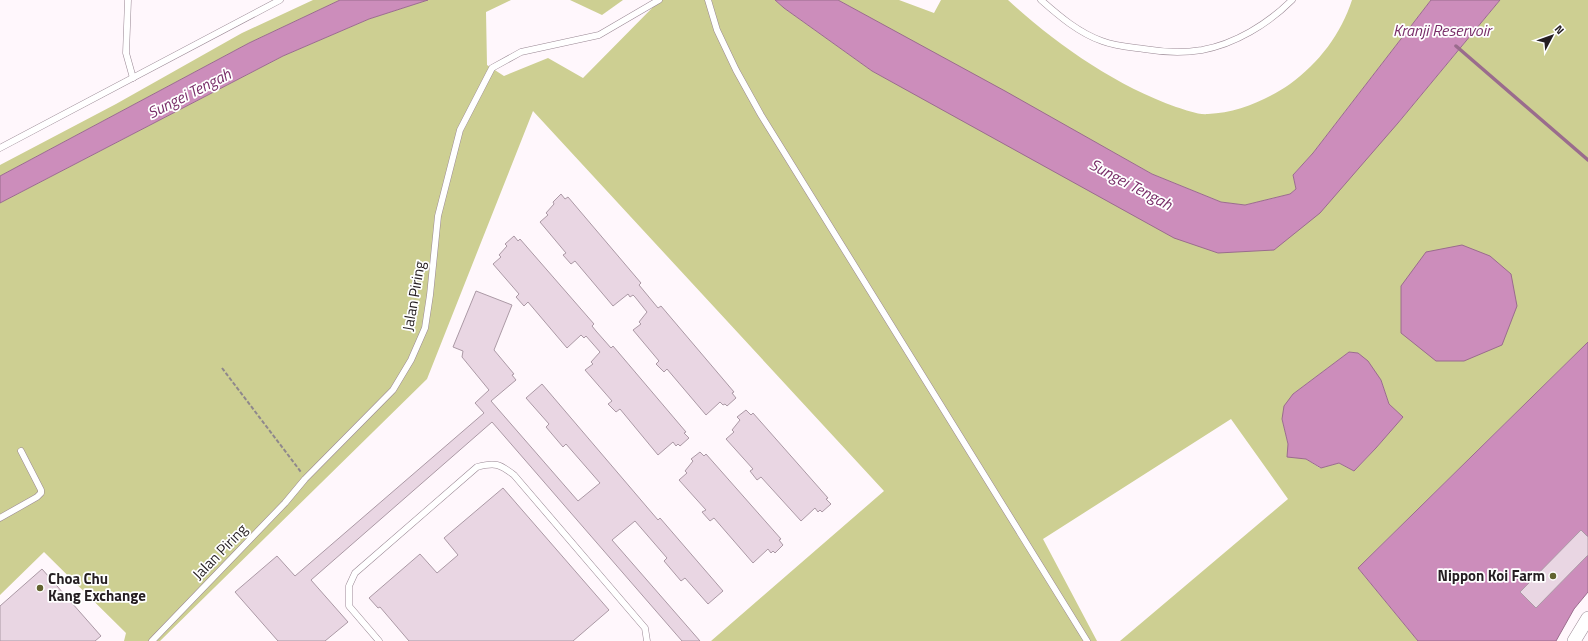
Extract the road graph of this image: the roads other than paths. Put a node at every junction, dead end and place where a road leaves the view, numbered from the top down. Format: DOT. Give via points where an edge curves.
graph roads {
  1 [pos="128,0"];
  2 [pos="280,0"];
  3 [pos="659,0"];
  4 [pos="708,0"];
  5 [pos="1041,0"];
  6 [pos="1292,0"];
  7 [pos="269,2"];
  8 [pos="133,78"];
  9 [pos="0,148"];
  10 [pos="21,451"];
  11 [pos="0,518"];
  12 [pos="1588,618"];
  13 [pos="152,641"];
  14 [pos="379,641"];
  15 [pos="647,641"];
  16 [pos="1087,641"];
  17 [pos="1574,641"];
  1 -- 8 [label="lane" via="126,53"];
  2 -- 7 [label="lane"];
  3 -- 13 [label="lane, Jalan Piring" via="599,35 521,52 492,68 460,130 438,216 425,328 414,354 393,390"];
  4 -- 16 [label="lane" via="717,30 732,63 761,115"];
  5 -- 6 [label="lane" via="1076,28 1100,40 1120,46 1178,51 1202,50 1240,37 1256,29"];
  7 -- 8 [label="lane"];
  8 -- 9 [label="lane"];
  10 -- 11 [label="lane" via="41,493"];
  12 -- 17 [label="street"];
  14 -- 15 [label="lane" via="349,606 349,586 355,572 477,467 490,463 502,465 514,475 645,628"];
}
